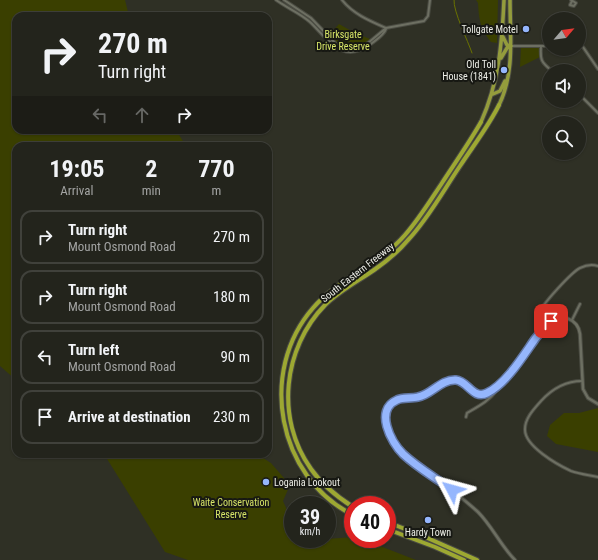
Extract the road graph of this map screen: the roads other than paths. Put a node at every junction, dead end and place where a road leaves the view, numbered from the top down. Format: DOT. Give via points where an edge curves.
graph roads {
  1 [pos="276,0"];
  2 [pos="342,0"];
  3 [pos="430,0"];
  4 [pos="504,0"];
  5 [pos="510,0"];
  6 [pos="282,1"];
  7 [pos="386,28"];
  8 [pos="502,35"];
  9 [pos="511,46"];
  10 [pos="541,46"];
  11 [pos="586,51"];
  12 [pos="499,60"];
  13 [pos="543,64"];
  14 [pos="598,69"];
  15 [pos="509,73"];
  16 [pos="493,94"];
  17 [pos="586,101"];
  18 [pos="499,105"];
  19 [pos="598,113"];
  20 [pos="481,122"];
  21 [pos="598,266"];
  22 [pos="580,304"];
  23 [pos="572,320"];
  24 [pos="541,332"];
  25 [pos="582,381"];
  26 [pos="496,387"];
  27 [pos="598,404"];
  28 [pos="466,417"];
  29 [pos="598,477"];
  30 [pos="344,500"];
  31 [pos="344,510"];
  32 [pos="396,525"];
  33 [pos="396,532"];
  34 [pos="435,547"];
  35 [pos="458,560"];
  36 [pos="464,560"];
  37 [pos="477,560"];
  38 [pos="515,560"];
  1 -- 6 [label="street"];
  2 -- 7 [label="street" via="346,6 374,24"];
  3 -- 7 [label="street" via="428,16 424,22"];
  4 -- 8 [label="highway"];
  5 -- 9 [label="highway"];
  6 -- 7 [label="street" via="311,18 341,47 351,49 361,46"];
  6 -- 7 [label="street" via="309,22 334,47 346,52 364,49 383,34"];
  8 -- 9 [label="highway" via="507,45"];
  8 -- 12 [label="highway"];
  9 -- 10 [label="street"];
  9 -- 12 [label="highway"];
  9 -- 15 [label="highway"];
  10 -- 13 [label="street" via="540,57"];
  11 -- 14 [label="street"];
  12 -- 16 [label="highway"];
  15 -- 16 [label="highway" via="500,91"];
  15 -- 18 [label="highway, South Eastern Freeway"];
  16 -- 20 [label="highway, South Eastern Freeway"];
  17 -- 19 [label="street"];
  18 -- 30 [label="highway, South Eastern Freeway" via="409,240 387,261 326,305 307,328 294,354 290,368 288,398 296,442 319,480"];
  20 -- 31 [label="highway, South Eastern Freeway" via="406,234 383,255 322,298 303,321 286,357 282,376 281,406 286,435 299,462 316,486"];
  21 -- 24 [label="street" via="580,268 557,290 539,314 538,330"];
  22 -- 23 [label="street"];
  23 -- 24 [label="street" via="553,320"];
  23 -- 25 [label="street" via="577,324 580,334"];
  24 -- 26 [label="street"];
  25 -- 27 [label="street" via="586,395"];
  25 -- 29 [label="street" via="564,385 550,392 529,415 525,432 541,453 573,472"];
  26 -- 28 [label="street" via="497,390 489,400 467,413"];
  26 -- 38 [label="street" via="479,394 460,381 447,381 421,396 395,401 388,408 385,418 390,435 402,453 479,514"];
  32 -- 37 [label="highway"];
  33 -- 34 [label="highway"];
  34 -- 35 [label="highway"];
  34 -- 36 [label="highway"];
}
